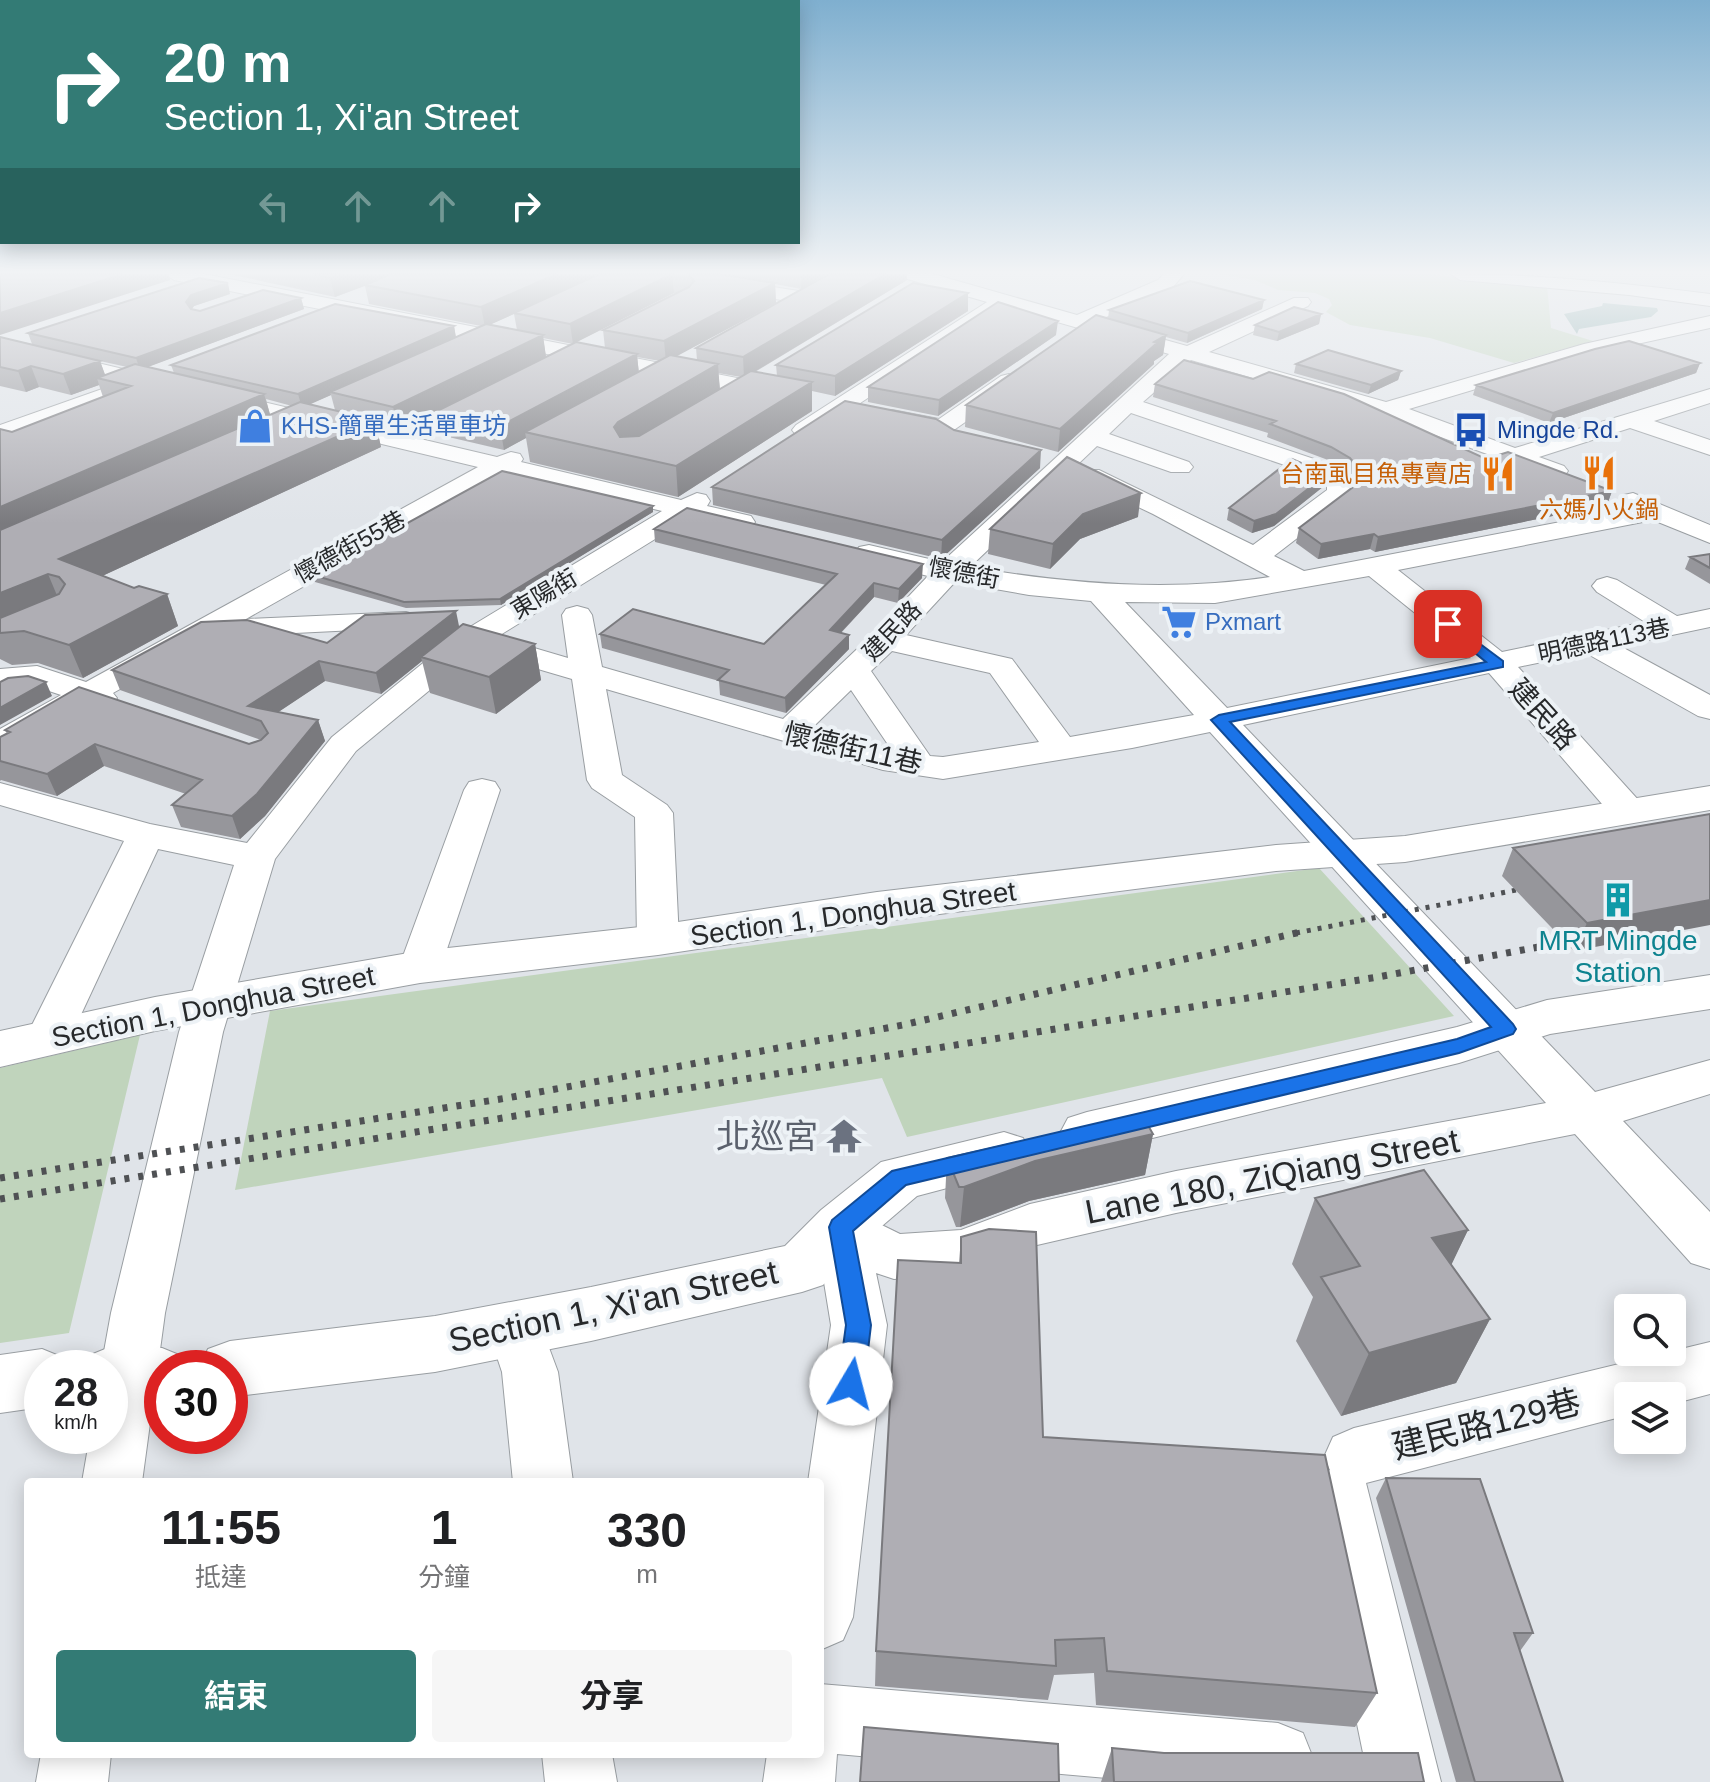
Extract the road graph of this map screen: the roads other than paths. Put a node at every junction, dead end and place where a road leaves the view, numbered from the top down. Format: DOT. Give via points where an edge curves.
graph roads {
  1 [pos="46,357"];
  2 [pos="569,357"];
  3 [pos="592,357"];
  4 [pos="915,357"];
  5 [pos="1179,357"];
  6 [pos="1207,357"];
  7 [pos="1560,357"];
  8 [pos="696,359"];
  9 [pos="182,366"];
  10 [pos="549,367"];
  11 [pos="1029,367"];
  12 [pos="671,373"];
  13 [pos="777,373"];
  14 [pos="144,381"];
  15 [pos="645,387"];
  16 [pos="752,388"];
  17 [pos="1710,396"];
  18 [pos="725,404"];
  19 [pos="1129,405"];
  20 [pos="334,406"];
  21 [pos="841,406"];
  22 [pos="1386,409"];
  23 [pos="305,419"];
  24 [pos="1632,421"];
  25 [pos="429,428"];
  26 [pos="0,433"];
  27 [pos="1094,437"];
  28 [pos="263,438"];
  29 [pos="403,441"];
  30 [pos="785,442"];
  31 [pos="1710,448"];
  32 [pos="527,451"];
  33 [pos="1515,456"];
  34 [pos="1037,457"];
  35 [pos="1067,464"];
  36 [pos="500,465"];
  37 [pos="1180,467"];
  38 [pos="1582,482"];
  39 [pos="716,487"];
  40 [pos="1609,492"];
  41 [pos="685,508"];
  42 [pos="1710,509"];
  43 [pos="1668,515"];
  44 [pos="763,527"];
  45 [pos="1710,535"];
  46 [pos="840,546"];
  47 [pos="1254,557"];
  48 [pos="1374,566"];
  49 [pos="948,572"];
  50 [pos="1300,581"];
  51 [pos="1607,586"];
  52 [pos="1100,593"];
  53 [pos="577,615"];
  54 [pos="1694,626"];
  55 [pos="448,627"];
  56 [pos="199,630"];
  57 [pos="885,640"];
  58 [pos="1593,644"];
  59 [pos="1498,664"];
  60 [pos="854,670"];
  61 [pos="587,674"];
  62 [pos="0,679"];
  63 [pos="85,693"];
  64 [pos="128,708"];
  65 [pos="1710,709"];
  66 [pos="1219,720"];
  67 [pos="788,733"];
  68 [pos="0,743"];
  69 [pos="1061,749"];
  70 [pos="919,765"];
  71 [pos="482,790"];
  72 [pos="0,794"];
  73 [pos="1710,798"];
  74 [pos="1628,811"];
  75 [pos="146,835"];
  76 [pos="1343,853"];
  77 [pos="256,857"];
  78 [pos="658,940"];
  79 [pos="420,967"];
  80 [pos="1709,994"];
  81 [pos="210,1004"];
  82 [pos="1506,1029"];
  83 [pos="49,1037"];
  84 [pos="0,1049"];
  85 [pos="1710,1077"];
  86 [pos="1584,1114"];
  87 [pos="841,1227"];
  88 [pos="1710,1247"];
  89 [pos="515,1327"];
  90 [pos="248,1367"];
  91 [pos="1710,1368"];
  92 [pos="133,1376"];
  93 [pos="24,1381"];
  94 [pos="0,1384"];
  95 [pos="113,1478"];
  96 [pos="543,1478"];
  97 [pos="824,1587"];
  98 [pos="824,1718"];
  99 [pos="75,1758"];
  100 [pos="578,1758"];
  101 [pos="802,1758"];
  102 [pos="1404,1776"];
  103 [pos="72,1782"];
  104 [pos="581,1782"];
  105 [pos="799,1782"];
  1 -- 14 [label="street"];
  2 -- 10 [label="street"];
  3 -- 12 [label="street"];
  4 -- 21 [label="street"];
  5 -- 19 [label="street, 建民路"];
  6 -- 22 [label="street"];
  7 -- 22 [label="street"];
  8 -- 12 [label="street"];
  9 -- 14 [label="street"];
  11 -- 21 [label="street" via="953,433"];
  12 -- 15 [label="street"];
  12 -- 16 [label="street"];
  13 -- 16 [label="street"];
  14 -- 23 [label="street"];
  14 -- 26 [label="street"];
  16 -- 18 [label="street"];
  16 -- 21 [label="street"];
  17 -- 24 [label="street"];
  19 -- 27 [label="street, 建民路"];
  19 -- 47 [label="street" via="1336,479 1339,493"];
  20 -- 23 [label="street"];
  21 -- 30 [label="street"];
  22 -- 33 [label="street"];
  23 -- 28 [label="street"];
  23 -- 29 [label="street"];
  24 -- 31 [label="street"];
  24 -- 33 [label="street"];
  25 -- 29 [label="street"];
  27 -- 35 [label="street, 建民路"];
  27 -- 37 [label="street"];
  29 -- 36 [label="street"];
  32 -- 36 [label="street, 懷德街55巷"];
  33 -- 38 [label="street"];
  34 -- 35 [label="street"];
  35 -- 47 [label="street"];
  35 -- 49 [label="street, 建民路"];
  36 -- 41 [label="street"];
  36 -- 56 [label="street, 懷德街55巷"];
  39 -- 41 [label="street, 東陽街"];
  40 -- 43 [label="street"];
  41 -- 44 [label="street"];
  41 -- 55 [label="street, 東陽街" via="506,617"];
  42 -- 43 [label="street, 懷德街"];
  43 -- 45 [label="street"];
  43 -- 48 [label="street, 懷德街"];
  46 -- 49 [label="street, 懷德街"];
  47 -- 50 [label="street"];
  48 -- 50 [label="street, 懷德街"];
  48 -- 59 [label="street, 建民路"];
  49 -- 52 [label="street, 懷德街"];
  49 -- 57 [label="street, 建民路"];
  50 -- 52 [label="street, 懷德街" via="1215,594"];
  51 -- 54 [label="street"];
  52 -- 66 [label="street"];
  53 -- 61 [label="street"];
  54 -- 58 [label="street, 明德路113巷"];
  55 -- 56 [label="street"];
  55 -- 61 [label="street, 懷德街11巷"];
  55 -- 77 [label="street, 東陽街" via="344,744"];
  56 -- 63 [label="street, 懷德街55巷"];
  57 -- 60 [label="street, 建民路"];
  57 -- 69 [label="street" via="1001,666"];
  58 -- 59 [label="street, 明德路113巷"];
  58 -- 65 [label="street"];
  59 -- 66 [label="street, 明德路113巷"];
  59 -- 74 [label="street, 建民路"];
  60 -- 67 [label="street, 建民路"];
  60 -- 70 [label="street"];
  61 -- 67 [label="street, 懷德街11巷"];
  61 -- 78 [label="street" via="605,780 654,813"];
  62 -- 63 [label="street" via="37,676"];
  63 -- 64 [label="street"];
  63 -- 68 [label="street, 懷德街55巷"];
  66 -- 69 [label="street, 懷德街11巷"];
  66 -- 76 [label="street"];
  67 -- 70 [label="street, 懷德街11巷"];
  69 -- 70 [label="street, 懷德街11巷" via="943,768"];
  71 -- 79 [label="street"];
  72 -- 75 [label="street"];
  73 -- 74 [label="street, Section 1, Donghua Street"];
  74 -- 76 [label="street, Section 1, Donghua Street" via="1405,849"];
  75 -- 77 [label="street"];
  75 -- 83 [label="street"];
  76 -- 78 [label="street, Section 1, Donghua Street" via="877,907"];
  76 -- 82 [label="street"];
  77 -- 81 [label="street, 東陽街"];
  78 -- 79 [label="street, Section 1, Donghua Street"];
  79 -- 81 [label="street, Section 1, Donghua Street"];
  80 -- 82 [label="street, Section 1, Xi'an Street" via="1547,1017"];
  81 -- 83 [label="street, Section 1, Donghua Street"];
  81 -- 92 [label="street, 東陽街" via="183,1110"];
  82 -- 86 [label="street"];
  82 -- 87 [label="street, Section 1, Xi'an Street" via="1459,1045 900,1178"];
  83 -- 84 [label="street, Section 1, Donghua Street"];
  85 -- 86 [label="street, Lane 180, ZiQiang Street"];
  86 -- 87 [label="street, Lane 180, ZiQiang Street" via="1176,1192 1030,1225 964,1252 894,1257"];
  86 -- 88 [label="street"];
  87 -- 89 [label="street, Section 1, Xi'an Street" via="802,1267"];
  87 -- 97 [label="street" via="859,1325"];
  89 -- 90 [label="street, Section 1, Xi'an Street" via="412,1347"];
  89 -- 96 [label="street" via="530,1372"];
  91 -- 102 [label="street, 建民路129巷" via="1348,1476"];
  92 -- 95 [label="street, 東陽街"];
  93 -- 94 [label="street"];
  98 -- 102 [label="street"];
  99 -- 103 [label="street"];
  100 -- 104 [label="street"];
  101 -- 105 [label="street"];
}
